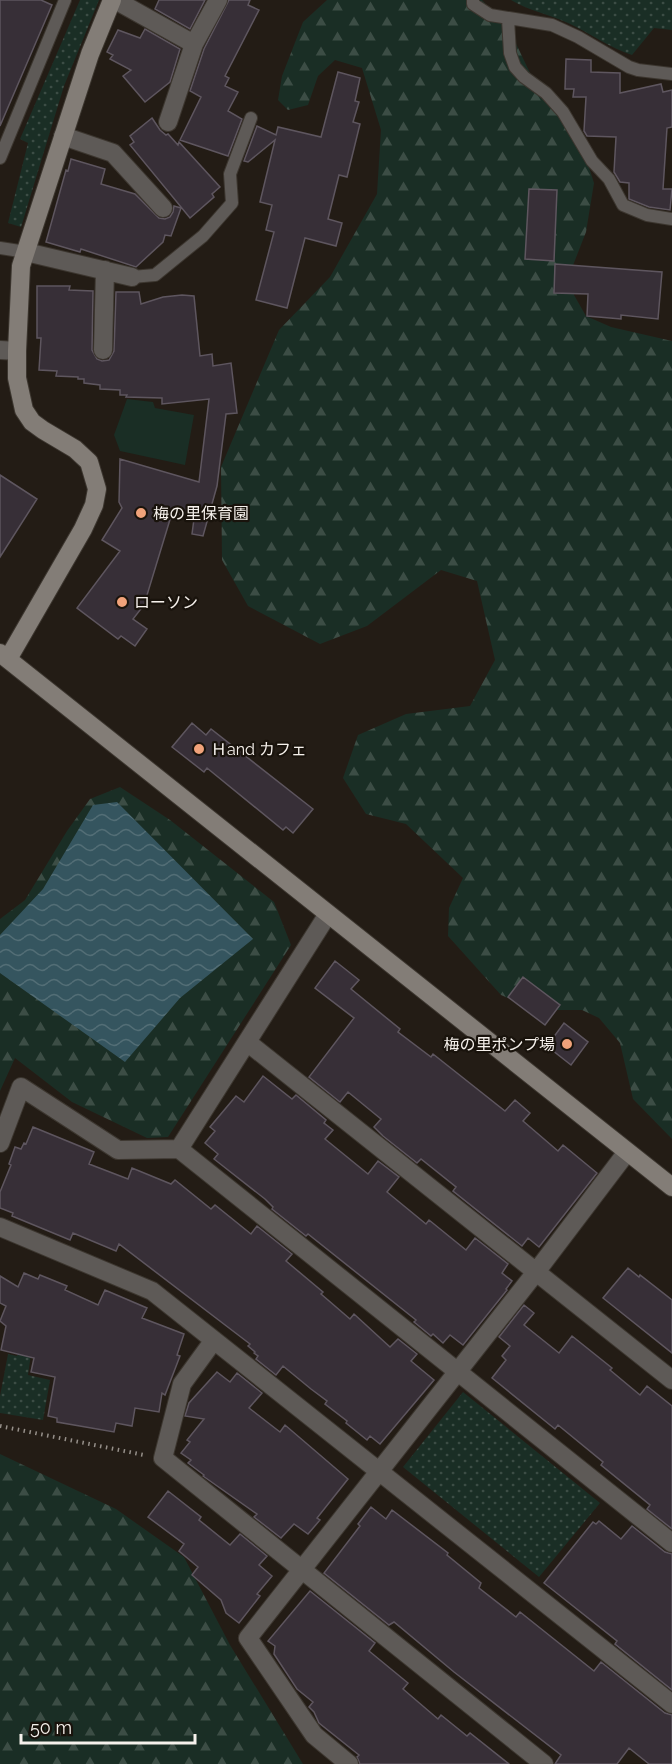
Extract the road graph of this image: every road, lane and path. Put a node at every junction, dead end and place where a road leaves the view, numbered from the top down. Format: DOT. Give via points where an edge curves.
graph roads {
  1 [pos="65,0"];
  2 [pos="113,0"];
  3 [pos="218,0"];
  4 [pos="473,0"];
  5 [pos="508,20"];
  6 [pos="194,44"];
  7 [pos="672,74"];
  8 [pos="251,118"];
  9 [pos="168,122"];
  10 [pos="63,135"];
  11 [pos="0,158"];
  12 [pos="163,208"];
  13 [pos="672,219"];
  14 [pos="0,248"];
  15 [pos="26,252"];
  16 [pos="105,270"];
  17 [pos="132,277"];
  18 [pos="8,350"];
  19 [pos="103,350"];
  20 [pos="4,656"];
  21 [pos="328,914"];
  22 [pos="247,1042"];
  23 [pos="0,1143"];
  24 [pos="179,1149"];
  25 [pos="627,1152"];
  26 [pos="672,1186"];
  27 [pos="0,1227"];
  28 [pos="536,1272"];
  29 [pos="214,1340"];
  30 [pos="458,1372"];
  31 [pos="672,1380"];
  32 [pos="0,1426"];
  33 [pos="163,1458"];
  34 [pos="379,1471"];
  35 [pos="672,1543"];
  36 [pos="302,1569"];
  37 [pos="672,1704"];
  38 [pos="349,1764"];
  39 [pos="544,1764"];
  1 -- 11 [label="lane"];
  2 -- 6 [label="street"];
  2 -- 10 [label="street"];
  3 -- 6 [label="street"];
  4 -- 5 [label="lane" via="490,15"];
  5 -- 7 [label="lane" via="552,25 629,67"];
  5 -- 13 [label="lane" via="515,67 563,112 623,205 647,215"];
  6 -- 9 [label="street"];
  8 -- 17 [label="lane" via="230,174 232,203 203,236 154,275"];
  10 -- 12 [label="street" via="113,153"];
  10 -- 15 [label="street"];
  14 -- 15 [label="lane"];
  15 -- 16 [label="street"];
  15 -- 18 [label="street"];
  16 -- 17 [label="street"];
  16 -- 19 [label="street"];
  18 -- 20 [label="street" via="24,410 32,422 89,462 97,489 83,529"];
  20 -- 21 [label="street"];
  21 -- 22 [label="street"];
  21 -- 25 [label="street"];
  22 -- 24 [label="street"];
  22 -- 28 [label="street"];
  23 -- 24 [label="street" via="21,1087 118,1150"];
  24 -- 30 [label="street"];
  25 -- 26 [label="street"];
  25 -- 28 [label="street"];
  27 -- 29 [label="street" via="152,1291"];
  28 -- 30 [label="street"];
  28 -- 31 [label="street"];
  29 -- 33 [label="street" via="182,1384"];
  29 -- 34 [label="street"];
  30 -- 34 [label="street"];
  30 -- 35 [label="street"];
  32 -- 33 [label="path"];
  33 -- 36 [label="street"];
  34 -- 36 [label="street"];
  34 -- 37 [label="street"];
  36 -- 38 [label="street" via="248,1638 314,1735"];
  36 -- 39 [label="street"];
}
